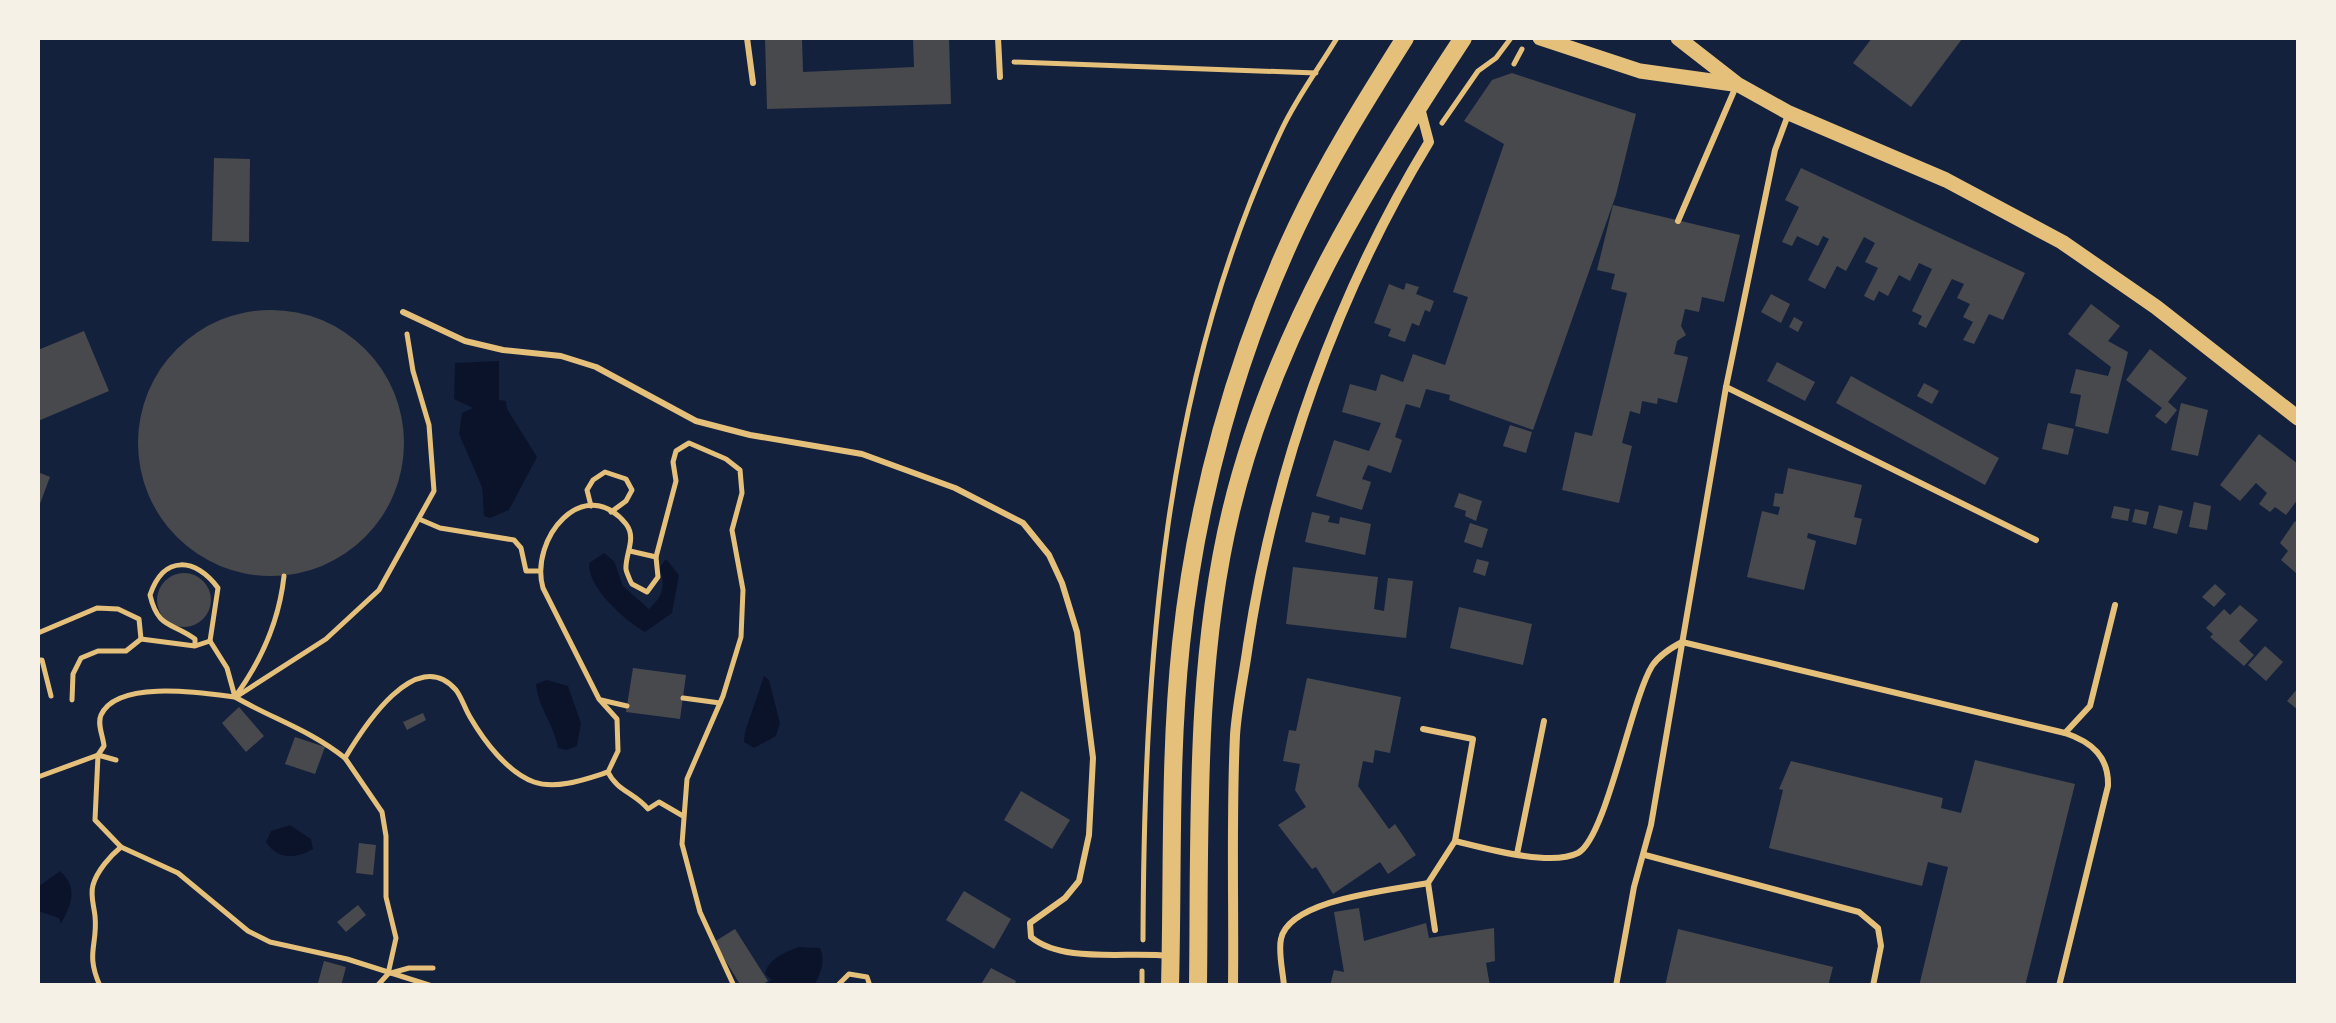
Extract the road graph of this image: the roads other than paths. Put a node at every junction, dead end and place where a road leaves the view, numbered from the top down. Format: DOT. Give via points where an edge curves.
graph roads {
  1 [pos="748,38"];
  2 [pos="998,38"];
  3 [pos="1405,38"];
  4 [pos="1463,38"];
  5 [pos="1540,38"];
  6 [pos="1678,38"];
  7 [pos="1000,77"];
  8 [pos="753,83"];
  9 [pos="1737,84"];
  10 [pos="1419,104"];
  11 [pos="1789,114"];
  12 [pos="1678,221"];
  13 [pos="403,312"];
  14 [pos="1726,387"];
  15 [pos="2298,418"];
  16 [pos="2036,540"];
  17 [pos="2115,605"];
  18 [pos="1682,642"];
  19 [pos="1544,721"];
  20 [pos="1423,728"];
  21 [pos="2066,733"];
  22 [pos="1455,841"];
  23 [pos="1517,854"];
  24 [pos="1645,855"];
  25 [pos="1428,883"];
  26 [pos="1436,930"];
  27 [pos="1171,956"];
  28 [pos="1170,986"];
  29 [pos="1198,986"];
  30 [pos="1232,986"];
  31 [pos="1284,986"];
  32 [pos="1616,986"];
  33 [pos="1873,986"];
  34 [pos="2060,986"];
  1 -- 8 [label="lane"];
  2 -- 7 [label="lane"];
  3 -- 27 [label="main road" via="1297,226 1254,334 1210,478 1190,575 1176,700"];
  4 -- 10 [label="main road"];
  5 -- 9 [label="street" via="1640,71"];
  6 -- 9 [label="street"];
  9 -- 11 [label="street"];
  9 -- 12 [label="lane"];
  10 -- 29 [label="main road" via="1317,278 1280,361 1232,510 1207,676"];
  10 -- 30 [label="street" via="1430,142 1369,249 1335,326 1268,538 1235,732"];
  11 -- 14 [label="lane" via="1775,150"];
  11 -- 15 [label="street" via="1946,180 2062,242"];
  13 -- 27 [label="lane" via="465,342 596,367 696,420 862,454 955,488 1023,523 1049,555 1077,632 1093,758 1079,882 1030,922 1030,938 1066,953"];
  14 -- 16 [label="lane"];
  14 -- 18 [label="lane"];
  17 -- 21 [label="lane" via="2090,706"];
  18 -- 21 [label="lane"];
  18 -- 23 [label="lane" via="1652,665 1585,847 1566,856"];
  18 -- 24 [label="lane"];
  19 -- 23 [label="lane"];
  20 -- 22 [label="lane" via="1473,738"];
  21 -- 34 [label="lane" via="2102,756 2108,786"];
  22 -- 23 [label="lane"];
  22 -- 25 [label="lane"];
  24 -- 32 [label="lane"];
  24 -- 33 [label="lane" via="1858,912 1878,928"];
  25 -- 26 [label="lane"];
  25 -- 31 [label="lane" via="1337,900 1293,918 1281,938"];
  27 -- 28 [label="main road"];
}
